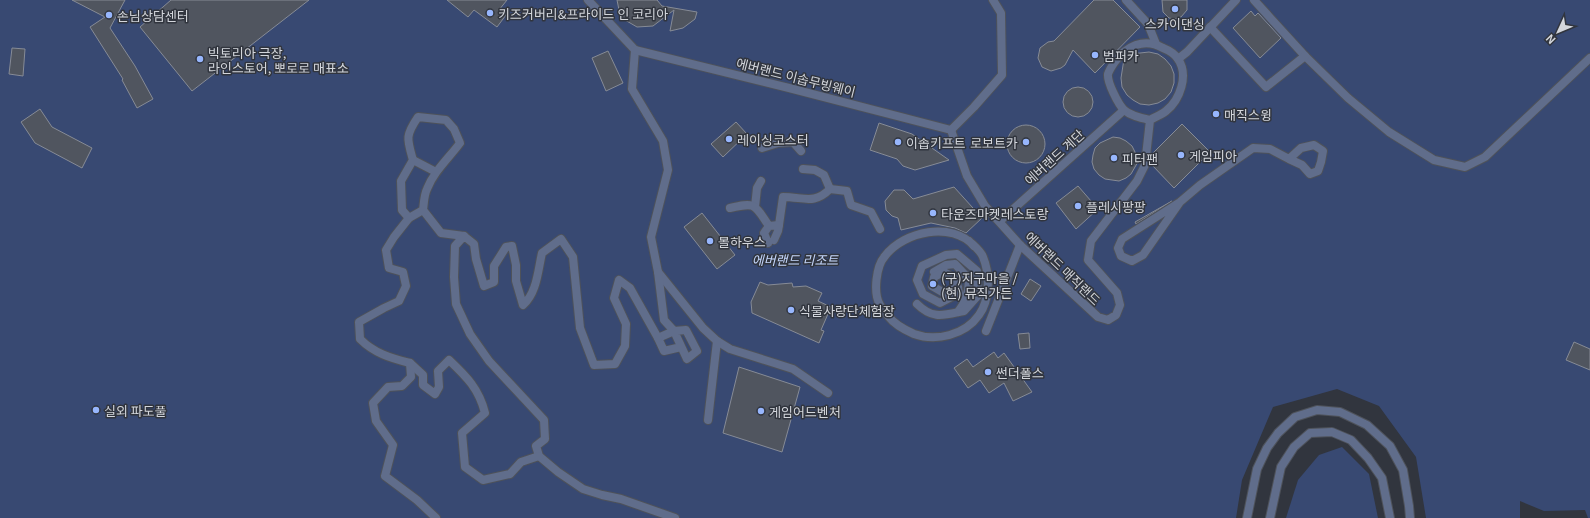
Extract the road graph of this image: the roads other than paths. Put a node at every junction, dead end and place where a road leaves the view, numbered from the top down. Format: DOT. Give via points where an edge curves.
graph roads {
  1 [pos="588,0"];
  2 [pos="994,0"];
  3 [pos="1126,0"];
  4 [pos="1236,0"];
  5 [pos="1254,0"];
  6 [pos="1210,27"];
  7 [pos="1156,44"];
  8 [pos="634,50"];
  9 [pos="1305,56"];
  10 [pos="1590,58"];
  11 [pos="1178,59"];
  12 [pos="1124,110"];
  13 [pos="1150,120"];
  14 [pos="951,130"];
  15 [pos="762,148"];
  16 [pos="801,151"];
  17 [pos="1289,158"];
  18 [pos="413,160"];
  19 [pos="803,170"];
  20 [pos="436,172"];
  21 [pos="761,181"];
  22 [pos="830,189"];
  23 [pos="1180,202"];
  24 [pos="755,207"];
  25 [pos="730,208"];
  26 [pos="423,210"];
  27 [pos="409,218"];
  28 [pos="1000,221"];
  29 [pos="779,225"];
  30 [pos="769,226"];
  31 [pos="880,229"];
  32 [pos="464,236"];
  33 [pos="1020,245"];
  34 [pos="658,272"];
  35 [pos="988,279"];
  36 [pos="932,286"];
  37 [pos="958,287"];
  38 [pos="978,295"];
  39 [pos="917,304"];
  40 [pos="958,312"];
  41 [pos="674,331"];
  42 [pos="986,331"];
  43 [pos="658,338"];
  44 [pos="717,341"];
  45 [pos="681,347"];
  46 [pos="410,362"];
  47 [pos="828,393"];
  48 [pos="708,420"];
  49 [pos="539,456"];
  50 [pos="436,518"];
  51 [pos="675,518"];
  52 [pos="1247,518"];
  53 [pos="1270,518"];
  54 [pos="1390,518"];
  55 [pos="1410,518"];
  1 -- 8 [label="street"];
  2 -- 14 [label="street" via="1001,13 1002,75"];
  3 -- 7 [label="street" via="1148,24"];
  4 -- 6 [label="street"];
  5 -- 9 [label="street"];
  6 -- 9 [label="street" via="1266,87"];
  6 -- 11 [label="street"];
  7 -- 11 [label="street"];
  7 -- 12 [label="street" via="1143,42 1129,48 1115,62 1108,74 1110,85"];
  8 -- 14 [label="street, 에버랜드 이솝무빙웨이"];
  8 -- 34 [label="street" via="632,89 663,141 668,170 651,237"];
  9 -- 10 [label="street" via="1348,98 1389,132 1434,160 1464,167 1485,157"];
  11 -- 13 [label="street" via="1183,73 1177,97 1167,110"];
  12 -- 13 [label="street"];
  12 -- 28 [label="street, 에버랜드 계단"];
  13 -- 33 [label="street, 에버랜드 매직랜드" via="1146,164 1091,241 1088,260 1116,293 1120,305 1116,315 1108,320 1098,318"];
  14 -- 28 [label="street, 에버랜드 매직랜드" via="967,176 985,206"];
  15 -- 16 [label="street" via="793,142"];
  17 -- 23 [label="street" via="1270,149 1253,148"];
  18 -- 20 [label="street"];
  18 -- 20 [label="street" via="408,143 409,130 418,117 446,120 454,129 460,143"];
  18 -- 27 [label="street" via="401,180 402,210"];
  19 -- 22 [label="street" via="815,170 824,174"];
  20 -- 26 [label="street" via="426,190"];
  21 -- 24 [label="street" via="757,188"];
  22 -- 29 [label="street" via="824,196 812,200 783,197"];
  22 -- 31 [label="street" via="847,191 851,205 872,212"];
  23 -- 23 [label="street" via="1143,255 1132,261 1121,256 1118,248 1122,239"];
  24 -- 25 [label="street" via="749,204"];
  24 -- 30 [label="street"];
  26 -- 27 [label="street"];
  26 -- 32 [label="street" via="441,233"];
  27 -- 46 [label="street" via="386,250 390,268 403,272 406,286 404,291 399,301 359,322 360,339 368,348 387,357"];
  28 -- 33 [label="street, 에버랜드 매직랜드"];
  29 -- 30 [label="street"];
  29 -- 30 [label="street" via="771,242 764,233"];
  32 -- 43 [label="street" via="474,244 484,286 494,282 494,266 506,246 512,246 516,281 523,305 529,300 535,285 542,253 561,239 573,257 580,328 594,365 615,364 625,346 626,324 614,298 619,280 630,288"];
  32 -- 49 [label="street" via="455,246 456,304 470,334 489,361 544,420 544,439 536,446"];
  33 -- 42 [label="street"];
  34 -- 41 [label="street" via="664,320"];
  34 -- 44 [label="street" via="703,328"];
  35 -- 35 [label="street" via="987,297 979,315 969,325 952,335 936,338 904,330 890,319 879,304 876,289 884,256 898,244 928,232 947,231 972,243 983,256"];
  35 -- 38 [label="street"];
  36 -- 37 [label="street" via="944,293"];
  36 -- 37 [label="street" via="934,277 944,272 956,279"];
  36 -- 40 [label="street" via="930,274 955,264 969,279 969,291"];
  37 -- 38 [label="street" via="959,293 940,303 923,294 917,280 922,266 946,255 957,254 977,271"];
  38 -- 40 [label="street" via="964,312"];
  39 -- 40 [label="street" via="923,310 937,316"];
  41 -- 43 [label="street"];
  41 -- 45 [label="street"];
  41 -- 45 [label="street" via="686,330 697,351 687,359"];
  43 -- 45 [label="street" via="664,351"];
  44 -- 47 [label="street" via="730,349 793,369"];
  44 -- 48 [label="street"];
  46 -- 49 [label="street" via="423,375 424,385 435,394 439,387 438,371 449,360 470,379 482,400 486,414 462,433 465,467 483,480 510,474 521,462"];
  46 -- 50 [label="street" via="411,377 402,386 388,387 373,403 376,421 393,445 386,476"];
  49 -- 51 [label="street" via="583,489 622,499"];
  52 -- 55 [label="street" via="1257,469 1267,448 1295,417 1317,410 1340,412 1366,425 1390,446 1403,470"];
  53 -- 54 [label="street" via="1281,467 1294,447 1310,433 1332,432 1351,440 1382,478"];
}
